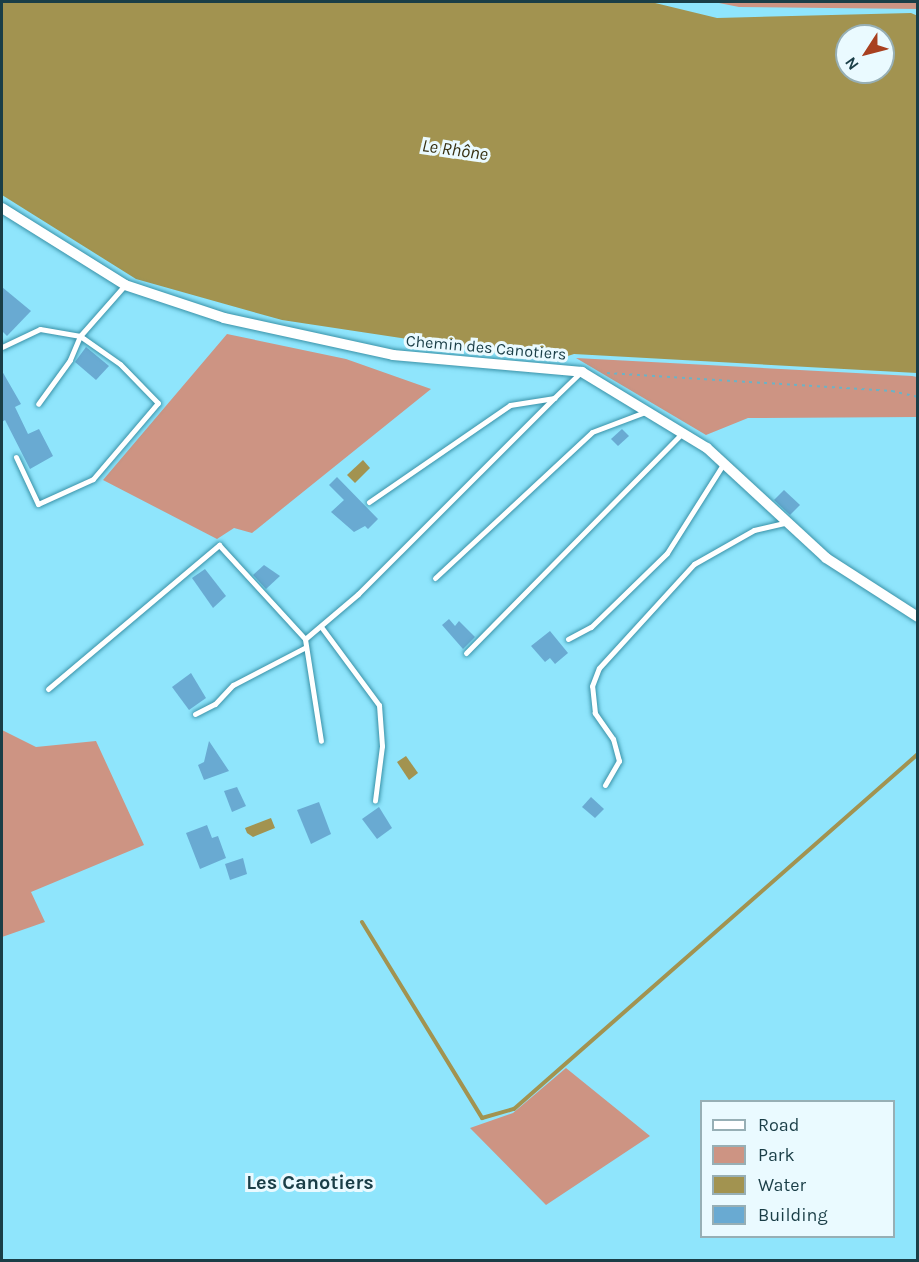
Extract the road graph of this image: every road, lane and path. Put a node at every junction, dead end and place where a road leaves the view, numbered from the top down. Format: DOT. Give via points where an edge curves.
graph roads {
  1 [pos="2,208"];
  2 [pos="125,285"];
  3 [pos="80,336"];
  4 [pos="2,347"];
  5 [pos="582,372"];
  6 [pos="606,373"];
  7 [pos="918,397"];
  8 [pos="554,398"];
  9 [pos="38,404"];
  10 [pos="646,411"];
  11 [pos="683,432"];
  12 [pos="16,457"];
  13 [pos="725,462"];
  14 [pos="369,502"];
  15 [pos="784,523"];
  16 [pos="435,578"];
  17 [pos="918,617"];
  18 [pos="322,628"];
  19 [pos="305,639"];
  20 [pos="568,639"];
  21 [pos="306,647"];
  22 [pos="466,654"];
  23 [pos="48,688"];
  24 [pos="195,714"];
  25 [pos="321,741"];
  26 [pos="605,785"];
  27 [pos="375,801"];
  1 -- 2 [label="street, Chemin des Canotiers"];
  2 -- 3 [label="lane"];
  2 -- 5 [label="street, Chemin des Canotiers" via="224,318 319,342 393,355"];
  3 -- 4 [label="lane" via="40,329"];
  3 -- 9 [label="lane" via="70,360"];
  3 -- 12 [label="lane" via="120,364 158,403 93,479 38,504"];
  5 -- 8 [label="lane"];
  5 -- 10 [label="street, Chemin des Canotiers"];
  6 -- 7 [label="path" via="892,391"];
  8 -- 14 [label="lane" via="510,405"];
  8 -- 18 [label="lane"];
  10 -- 11 [label="street, Chemin des Canotiers"];
  10 -- 16 [label="lane" via="592,432"];
  11 -- 13 [label="street, Chemin des Canotiers"];
  11 -- 22 [label="lane"];
  13 -- 15 [label="street, Chemin des Canotiers"];
  13 -- 20 [label="lane" via="667,553 591,627"];
  15 -- 17 [label="street, Chemin des Canotiers" via="826,558"];
  15 -- 26 [label="lane" via="754,530 694,564 599,668 592,686 595,713 613,739 619,761"];
  18 -- 19 [label="lane"];
  18 -- 27 [label="lane" via="379,705 382,746"];
  19 -- 21 [label="lane"];
  19 -- 23 [label="lane" via="219,545"];
  21 -- 24 [label="lane" via="233,685 215,704"];
  21 -- 25 [label="lane"];
}
